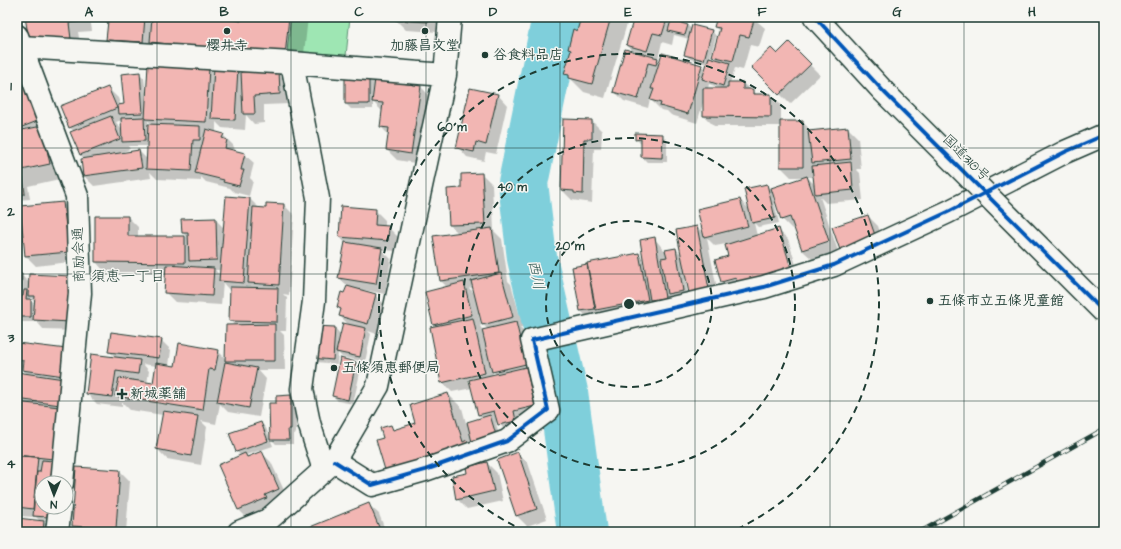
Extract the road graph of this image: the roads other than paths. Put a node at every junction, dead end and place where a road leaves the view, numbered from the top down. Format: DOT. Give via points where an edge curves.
graph roads {
  1 [pos="450,17"];
  2 [pos="815,17"];
  3 [pos="18,44"];
  4 [pos="292,63"];
  5 [pos="445,75"];
  6 [pos="1104,136"];
  7 [pos="1104,312"];
  8 [pos="329,466"];
  9 [pos="63,475"];
  10 [pos="59,515"];
  11 [pos="57,532"];
  12 [pos="239,532"];
  1 -- 5 [label="main road"];
  2 -- 7 [label="main road, 国道310号, bridge" via="884,92"];
  3 -- 4 [label="main road"];
  3 -- 9 [label="main road, 商励会通" via="76,196 80,293"];
  4 -- 5 [label="main road"];
  4 -- 8 [label="main road" via="318,198 314,301 302,389 309,423"];
  5 -- 8 [label="main road" via="378,386"];
  6 -- 8 [label="main road" via="1065,152 948,212 834,264 764,287 532,340 548,410 507,441 425,470 372,484"];
  8 -- 12 [label="main road" via="268,520"];
  10 -- 11 [label="main road"];
}
